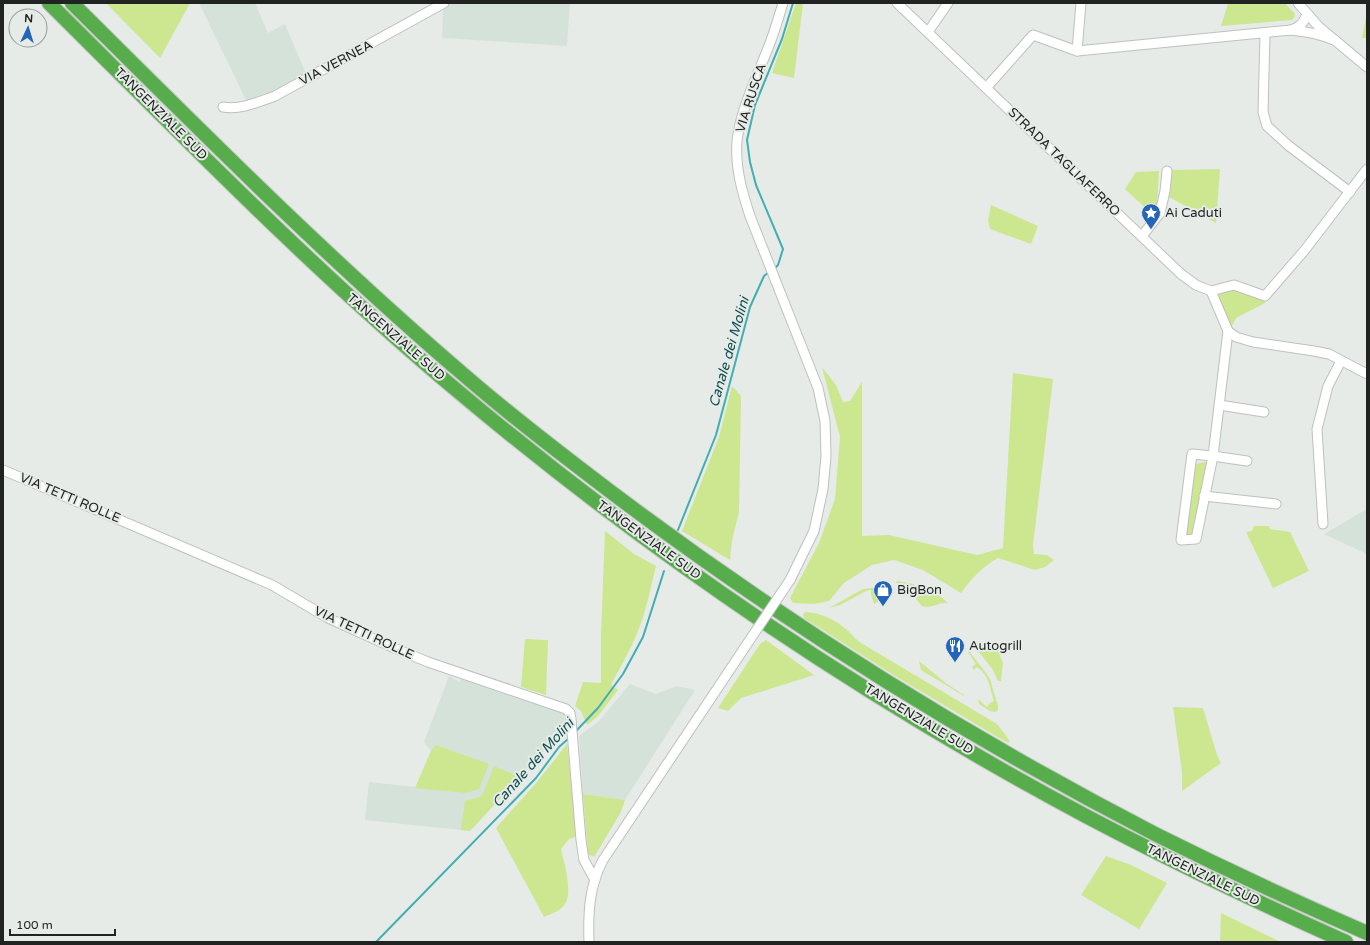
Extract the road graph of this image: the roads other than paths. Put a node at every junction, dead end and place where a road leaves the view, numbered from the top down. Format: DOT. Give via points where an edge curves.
graph roads {
  1 [pos="49,3"];
  2 [pos="72,3"];
  3 [pos="444,3"];
  4 [pos="783,3"];
  5 [pos="896,3"];
  6 [pos="948,3"];
  7 [pos="1081,3"];
  8 [pos="1298,3"];
  9 [pos="1307,14"];
  10 [pos="1301,24"];
  11 [pos="1317,24"];
  12 [pos="1291,30"];
  13 [pos="928,32"];
  14 [pos="1309,32"];
  15 [pos="1265,33"];
  16 [pos="1336,41"];
  17 [pos="1077,51"];
  18 [pos="1367,67"];
  19 [pos="986,88"];
  20 [pos="222,107"];
  21 [pos="1367,169"];
  22 [pos="1167,171"];
  23 [pos="1350,192"];
  24 [pos="1142,236"];
  25 [pos="1211,291"];
  26 [pos="1228,331"];
  27 [pos="1341,361"];
  28 [pos="1367,374"];
  29 [pos="1219,405"];
  30 [pos="1264,412"];
  31 [pos="1213,456"];
  32 [pos="1247,461"];
  33 [pos="3,470"];
  34 [pos="1204,496"];
  35 [pos="1276,504"];
  36 [pos="1323,524"];
  37 [pos="594,880"];
  38 [pos="1263,904"];
  39 [pos="1367,933"];
  40 [pos="590,942"];
  41 [pos="1326,942"];
  42 [pos="1346,942"];
  1 -- 38 [label="highway, TANGENZIALE SUD" via="299,250 366,312 459,392 606,509 757,617 945,736 1080,813"];
  2 -- 39 [label="highway, TANGENZIALE SUD" via="375,298 466,378 667,534 834,648 1012,756 1165,838 1278,894"];
  3 -- 20 [label="street, VIA VERNEA" via="275,96 233,109"];
  4 -- 37 [label="street, VIA RUSCA, bridge" via="742,117 737,142 738,168 741,191 818,388 825,421 826,456 823,489 814,531 790,580 603,860"];
  5 -- 13 [label="street, STRADA TAGLIAFERRO"];
  6 -- 13 [label="street"];
  7 -- 17 [label="street"];
  8 -- 9 [label="street"];
  9 -- 10 [label="street"];
  9 -- 11 [label="street"];
  10 -- 11 [label="street"];
  10 -- 12 [label="street"];
  11 -- 14 [label="street"];
  11 -- 16 [label="street"];
  12 -- 14 [label="street"];
  12 -- 15 [label="street"];
  13 -- 19 [label="street, STRADA TAGLIAFERRO"];
  14 -- 16 [label="street"];
  15 -- 17 [label="street"];
  15 -- 23 [label="street" via="1263,112 1267,126"];
  16 -- 18 [label="street"];
  17 -- 19 [label="street" via="1033,35"];
  19 -- 24 [label="street, STRADA TAGLIAFERRO"];
  21 -- 23 [label="street"];
  22 -- 24 [label="street" via="1160,213"];
  23 -- 25 [label="street" via="1304,252 1265,296 1234,285"];
  24 -- 25 [label="street, STRADA TAGLIAFERRO" via="1181,274 1196,285"];
  25 -- 26 [label="street"];
  26 -- 27 [label="street" via="1236,337 1253,342 1329,354"];
  26 -- 29 [label="street"];
  27 -- 28 [label="street"];
  27 -- 36 [label="street" via="1328,386 1317,429"];
  29 -- 30 [label="street"];
  29 -- 31 [label="street"];
  31 -- 32 [label="street"];
  31 -- 34 [label="street"];
  31 -- 34 [label="street" via="1192,454 1181,540 1196,539"];
  33 -- 37 [label="street, VIA TETTI ROLLE" via="272,585 328,618 394,648 566,709 570,713 572,725 584,860"];
  34 -- 35 [label="street"];
  37 -- 40 [label="street, VIA RUSCA" via="588,924"];
  38 -- 41 [label="highway"];
  38 -- 42 [label="highway, TANGENZIALE SUD"];
}
